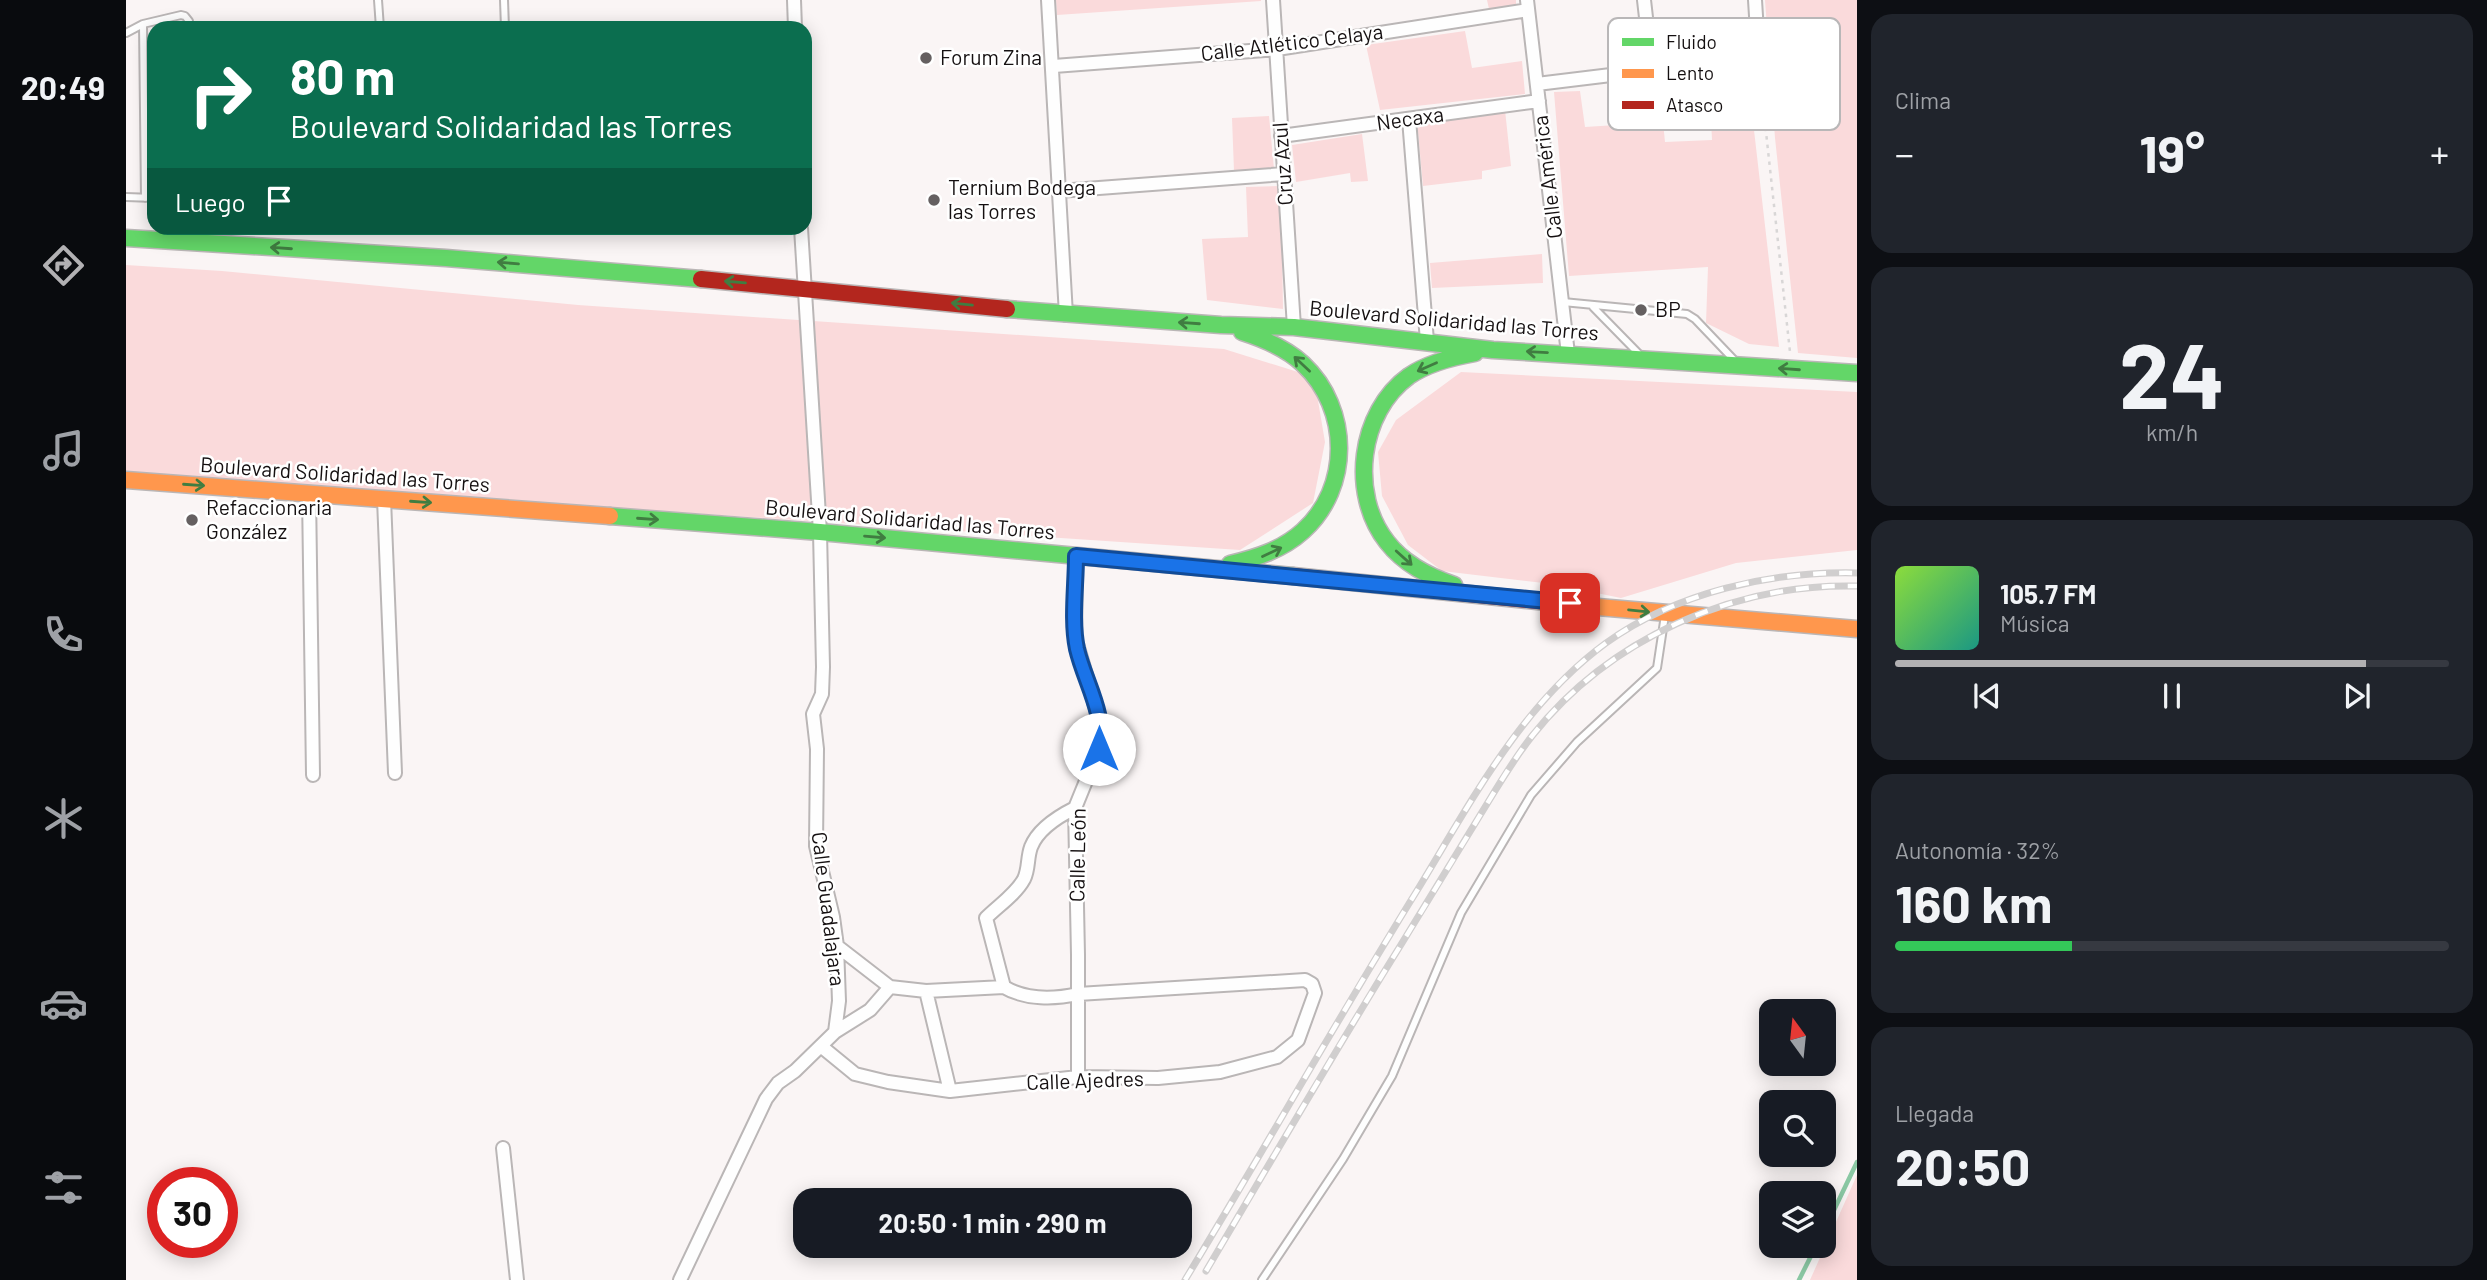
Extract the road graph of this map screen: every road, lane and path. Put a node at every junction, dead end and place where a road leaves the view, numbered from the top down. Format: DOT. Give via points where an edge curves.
graph roads {
  1 [pos="379,0"];
  2 [pos="504,0"];
  3 [pos="794,0"];
  4 [pos="1048,0"];
  5 [pos="1273,0"];
  6 [pos="1644,0"];
  7 [pos="1755,0"];
  8 [pos="1528,5"];
  9 [pos="1646,18"];
  10 [pos="1756,18"];
  11 [pos="156,21"];
  12 [pos="189,21"];
  13 [pos="380,21"];
  14 [pos="505,21"];
  15 [pos="795,21"];
  16 [pos="147,23"];
  17 [pos="144,24"];
  18 [pos="126,33"];
  19 [pos="1277,49"];
  20 [pos="1054,65"];
  21 [pos="1608,75"];
  22 [pos="1537,84"];
  23 [pos="1539,101"];
  24 [pos="1409,119"];
  25 [pos="1766,130"];
  26 [pos="1281,136"];
  27 [pos="1284,174"];
  28 [pos="1059,191"];
  29 [pos="126,197"];
  30 [pos="145,198"];
  31 [pos="801,235"];
  32 [pos="126,238"];
  33 [pos="803,288"];
  34 [pos="1563,302"];
  35 [pos="1593,307"];
  36 [pos="1066,315"];
  37 [pos="1221,326"];
  38 [pos="1294,327"];
  39 [pos="1427,341"];
  40 [pos="1493,350"];
  41 [pos="1568,354"];
  42 [pos="1643,358"];
  43 [pos="1740,365"];
  44 [pos="1791,369"];
  45 [pos="1857,373"];
  46 [pos="126,481"];
  47 [pos="309,494"];
  48 [pos="384,499"];
  49 [pos="820,532"];
  50 [pos="1076,556"];
  51 [pos="1206,567"];
  52 [pos="1498,596"];
  53 [pos="1666,614"];
  54 [pos="1857,629"];
  55 [pos="396,773"];
  56 [pos="313,775"];
  57 [pos="1075,808"];
  58 [pos="837,946"];
  59 [pos="890,987"];
  60 [pos="1004,987"];
  61 [pos="926,991"];
  62 [pos="1078,993"];
  63 [pos="835,1032"];
  64 [pos="822,1047"];
  65 [pos="1078,1077"];
  66 [pos="950,1091"];
  67 [pos="503,1149"];
  68 [pos="517,1280"];
  69 [pos="680,1280"];
  70 [pos="1262,1280"];
  1 -- 13 [label="lane"];
  2 -- 14 [label="lane"];
  3 -- 15 [label="street"];
  4 -- 20 [label="street"];
  5 -- 19 [label="street, Cruz Azul"];
  6 -- 9 [label="street"];
  7 -- 10 [label="street"];
  8 -- 19 [label="street, Calle Atlético Celaya"];
  8 -- 22 [label="street, Calle América"];
  11 -- 12 [label="lane" via="181,15"];
  16 -- 17 [label="lane"];
  17 -- 18 [label="lane"];
  17 -- 30 [label="lane"];
  19 -- 20 [label="street, Calle Atlético Celaya"];
  19 -- 26 [label="street, Cruz Azul"];
  20 -- 28 [label="street"];
  21 -- 22 [label="street"];
  22 -- 23 [label="street, Calle América"];
  23 -- 24 [label="street, Necaxa"];
  23 -- 34 [label="street, Calle América"];
  24 -- 26 [label="street, Necaxa"];
  24 -- 39 [label="street"];
  25 -- 44 [label="path"];
  26 -- 27 [label="street, Cruz Azul"];
  27 -- 28 [label="street"];
  27 -- 38 [label="street, Cruz Azul"];
  28 -- 36 [label="street"];
  29 -- 30 [label="lane"];
  31 -- 33 [label="street"];
  33 -- 32 [label="main road, Boulevard Solidaridad las Torres, one-way" via="446,258"];
  36 -- 33 [label="main road, Boulevard Solidaridad las Torres, one-way"];
  33 -- 49 [label="street, Calle Guadalajara"];
  34 -- 35 [label="lane"];
  34 -- 41 [label="street, Calle América"];
  35 -- 42 [label="lane"];
  35 -- 43 [label="lane" via="1687,314"];
  37 -- 36 [label="main road, Boulevard Solidaridad las Torres, one-way"];
  37 -- 38 [label="main road, Boulevard Solidaridad las Torres"];
  51 -- 37 [label="main road, one-way" via="1258,558 1298,536 1328,498 1341,457 1331,407 1313,375 1276,345"];
  38 -- 39 [label="main road, Boulevard Solidaridad las Torres"];
  39 -- 40 [label="main road, Boulevard Solidaridad las Torres"];
  41 -- 40 [label="main road, Boulevard Solidaridad las Torres, one-way"];
  40 -- 52 [label="main road, one-way" via="1431,365 1403,381 1375,421 1364,469 1374,519 1404,559 1439,580"];
  41 -- 42 [label="main road, Boulevard Solidaridad las Torres"];
  42 -- 43 [label="main road, Boulevard Solidaridad las Torres"];
  44 -- 43 [label="main road, Boulevard Solidaridad las Torres, one-way"];
  44 -- 45 [label="main road, Boulevard Solidaridad las Torres"];
  46 -- 47 [label="main road, Boulevard Solidaridad las Torres, one-way"];
  47 -- 48 [label="main road, Boulevard Solidaridad las Torres"];
  47 -- 56 [label="street"];
  48 -- 49 [label="main road, Boulevard Solidaridad las Torres, one-way"];
  48 -- 55 [label="street"];
  49 -- 50 [label="main road, Boulevard Solidaridad las Torres, one-way"];
  49 -- 58 [label="street, Calle Guadalajara" via="823,667 822,694 813,713 816,846"];
  50 -- 51 [label="main road, Boulevard Solidaridad las Torres"];
  50 -- 57 [label="street, Calle León" via="1075,637 1101,726 1099,749"];
  51 -- 52 [label="main road, Boulevard Solidaridad las Torres"];
  52 -- 53 [label="main road, Boulevard Solidaridad las Torres, one-way"];
  53 -- 54 [label="main road, Boulevard Solidaridad las Torres"];
  53 -- 70 [label="lane" via="1657,668 1577,741 1531,795 1461,913 1392,1076"];
  57 -- 60 [label="street" via="1054,819 1035,841 1022,883 986,918"];
  57 -- 62 [label="street, Calle León"];
  58 -- 59 [label="street"];
  58 -- 63 [label="street, Calle Guadalajara"];
  59 -- 61 [label="street"];
  59 -- 63 [label="street" via="870,1010"];
  60 -- 61 [label="street"];
  60 -- 62 [label="street" via="1047,998"];
  61 -- 66 [label="street"];
  62 -- 65 [label="street, Calle León"];
  62 -- 65 [label="street, Calle Ajedres" via="1305,980 1315,993 1298,1040 1277,1057 1220,1072 1158,1078"];
  63 -- 64 [label="street"];
  64 -- 66 [label="street, Calle Ajedres" via="855,1074"];
  64 -- 69 [label="street" via="778,1083 766,1099"];
  65 -- 66 [label="street, Calle Ajedres"];
  67 -- 68 [label="street"];
}
